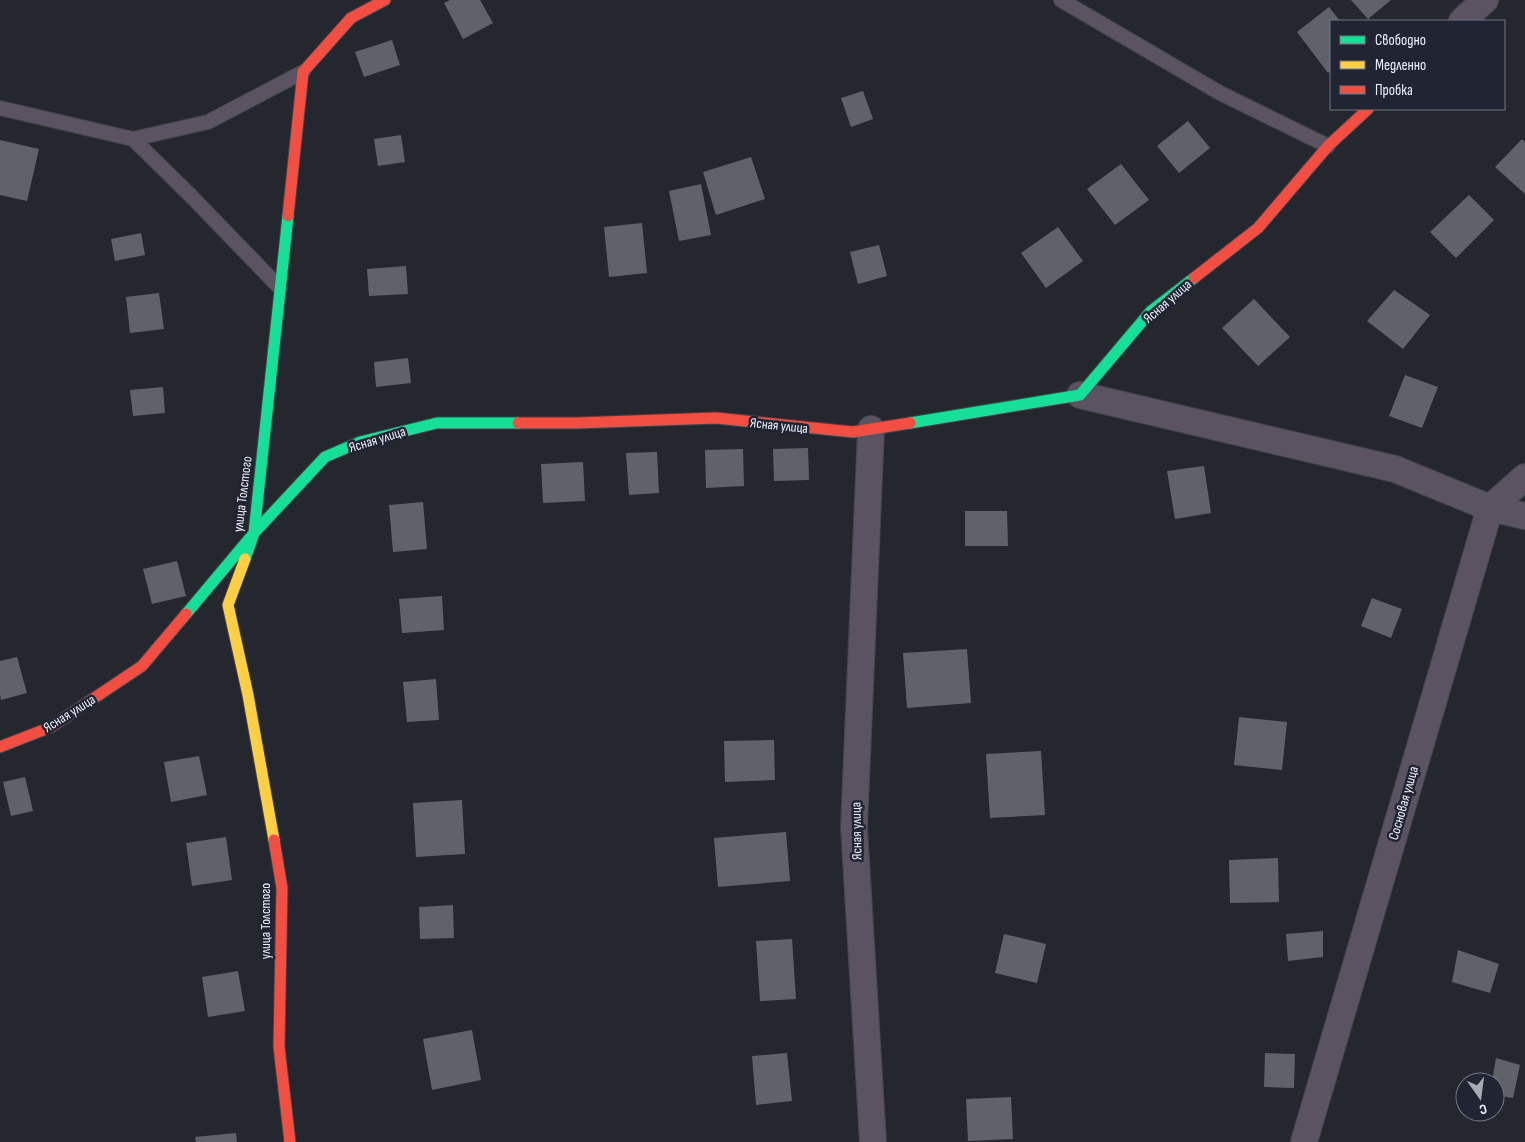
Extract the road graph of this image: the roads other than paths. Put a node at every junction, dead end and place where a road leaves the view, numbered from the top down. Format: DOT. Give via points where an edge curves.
graph roads {
  1 [pos="385,0"];
  2 [pos="1061,0"];
  3 [pos="1485,0"];
  4 [pos="1463,20"];
  5 [pos="303,72"];
  6 [pos="0,108"];
  7 [pos="1367,110"];
  8 [pos="133,139"];
  9 [pos="1328,146"];
  10 [pos="280,288"];
  11 [pos="1080,395"];
  12 [pos="871,429"];
  13 [pos="1525,477"];
  14 [pos="1490,508"];
  15 [pos="1525,516"];
  16 [pos="254,533"];
  17 [pos="0,747"];
  18 [pos="290,1142"];
  19 [pos="873,1142"];
  20 [pos="1304,1142"];
  1 -- 5 [label="street" via="351,18"];
  2 -- 9 [label="lane" via="1220,93"];
  3 -- 4 [label="street"];
  5 -- 8 [label="lane" via="208,122"];
  5 -- 10 [label="street, улица Толстого"];
  6 -- 8 [label="lane"];
  7 -- 9 [label="street, Ясная улица"];
  8 -- 10 [label="lane"];
  9 -- 11 [label="street, Ясная улица" via="1258,228 1151,312"];
  10 -- 16 [label="street, улица Толстого"];
  11 -- 12 [label="street, Ясная улица"];
  11 -- 14 [label="street" via="1395,469"];
  12 -- 16 [label="street, Ясная улица" via="853,432 716,418 577,423 437,423 360,442 325,457"];
  12 -- 19 [label="street, Ясная улица" via="854,827"];
  13 -- 14 [label="street"];
  14 -- 15 [label="street"];
  14 -- 20 [label="street, Сосновая улица"];
  16 -- 17 [label="street, Ясная улица" via="142,666 52,728"];
  16 -- 18 [label="street, улица Толстого" via="228,605 248,694 282,888 279,1047"];
}
